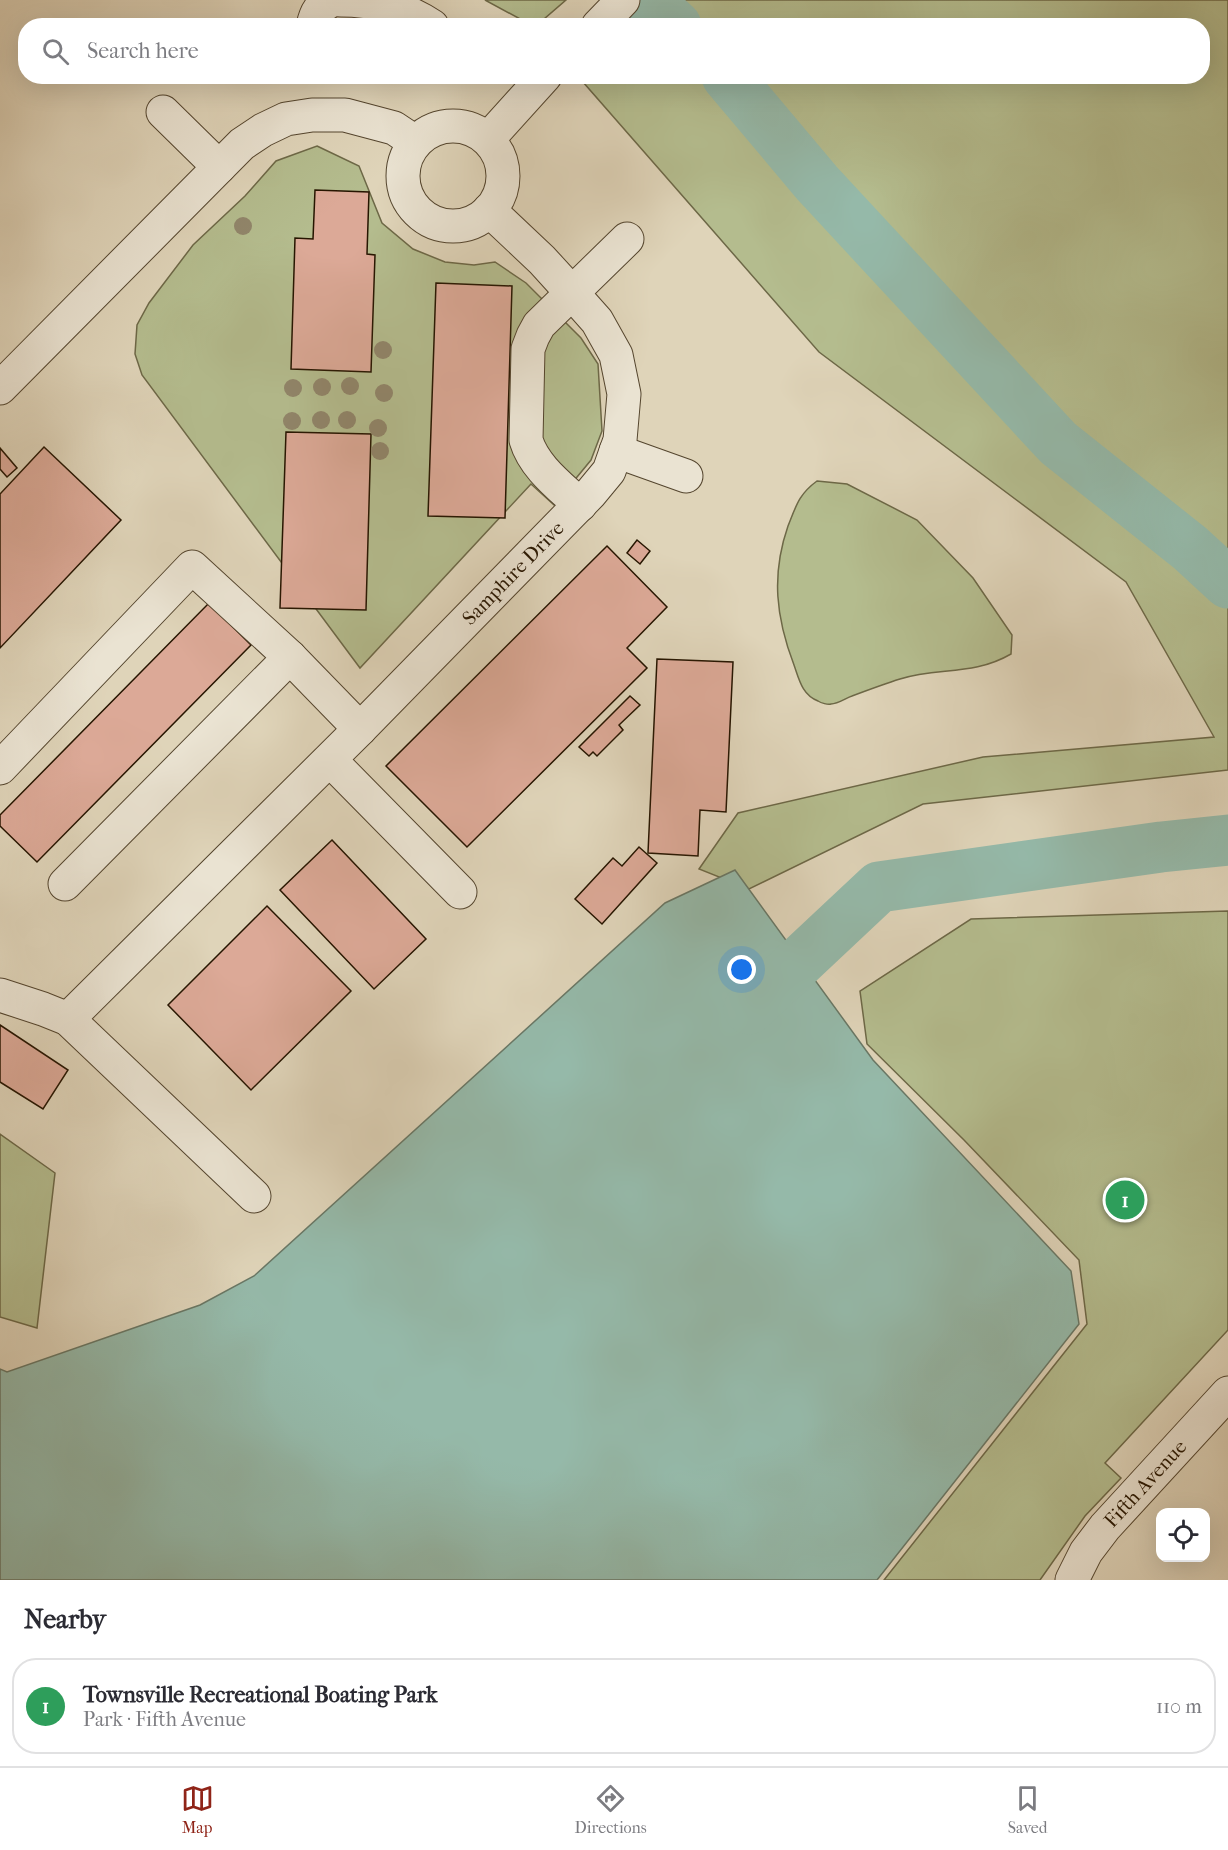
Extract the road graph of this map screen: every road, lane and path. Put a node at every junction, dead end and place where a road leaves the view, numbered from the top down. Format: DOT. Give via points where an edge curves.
graph roads {
  1 [pos="332,0"];
  2 [pos="340,0"];
  3 [pos="316,18"];
  4 [pos="402,18"];
  5 [pos="527,84"];
  6 [pos="163,112"];
  7 [pos="488,139"];
  8 [pos="415,142"];
  9 [pos="219,167"];
  10 [pos="489,210"];
  11 [pos="627,239"];
  12 [pos="573,294"];
  13 [pos="0,388"];
  14 [pos="616,451"];
  15 [pos="686,476"];
  16 [pos="580,505"];
  17 [pos="290,657"];
  18 [pos="360,729"];
  19 [pos="330,760"];
  20 [pos="0,768"];
  21 [pos="65,884"];
  22 [pos="460,892"];
  23 [pos="0,995"];
  24 [pos="68,1019"];
  25 [pos="254,1196"];
  26 [pos="1228,1394"];
  27 [pos="1072,1580"];
  1 -- 3 [label="street" via="321,6"];
  2 -- 4 [label="street" via="375,3"];
  5 -- 7 [label="street"];
  6 -- 9 [label="street"];
  7 -- 8 [label="street" via="460,125 428,131"];
  7 -- 10 [label="street" via="503,169 503,186"];
  8 -- 9 [label="street" via="394,128 345,115 312,115 286,119 263,130"];
  8 -- 10 [label="street" via="403,172 404,188 422,216 437,224 454,226 470,223"];
  9 -- 13 [label="street"];
  10 -- 12 [label="street, Samphire Drive"];
  11 -- 12 [label="street"];
  12 -- 14 [label="street, Samphire Drive" via="597,321 616,355 624,394"];
  12 -- 16 [label="street" via="532,336 528,349 526,440 536,462"];
  14 -- 15 [label="street"];
  14 -- 16 [label="street, Samphire Drive" via="609,471"];
  16 -- 18 [label="street, Samphire Drive"];
  17 -- 18 [label="street"];
  17 -- 20 [label="street" via="192,567"];
  17 -- 21 [label="street"];
  18 -- 19 [label="street, Samphire Drive"];
  19 -- 22 [label="street"];
  19 -- 24 [label="street, Samphire Drive"];
  23 -- 24 [label="street"];
  24 -- 25 [label="street"];
  26 -- 27 [label="street, Fifth Avenue" via="1105,1527"];
}
